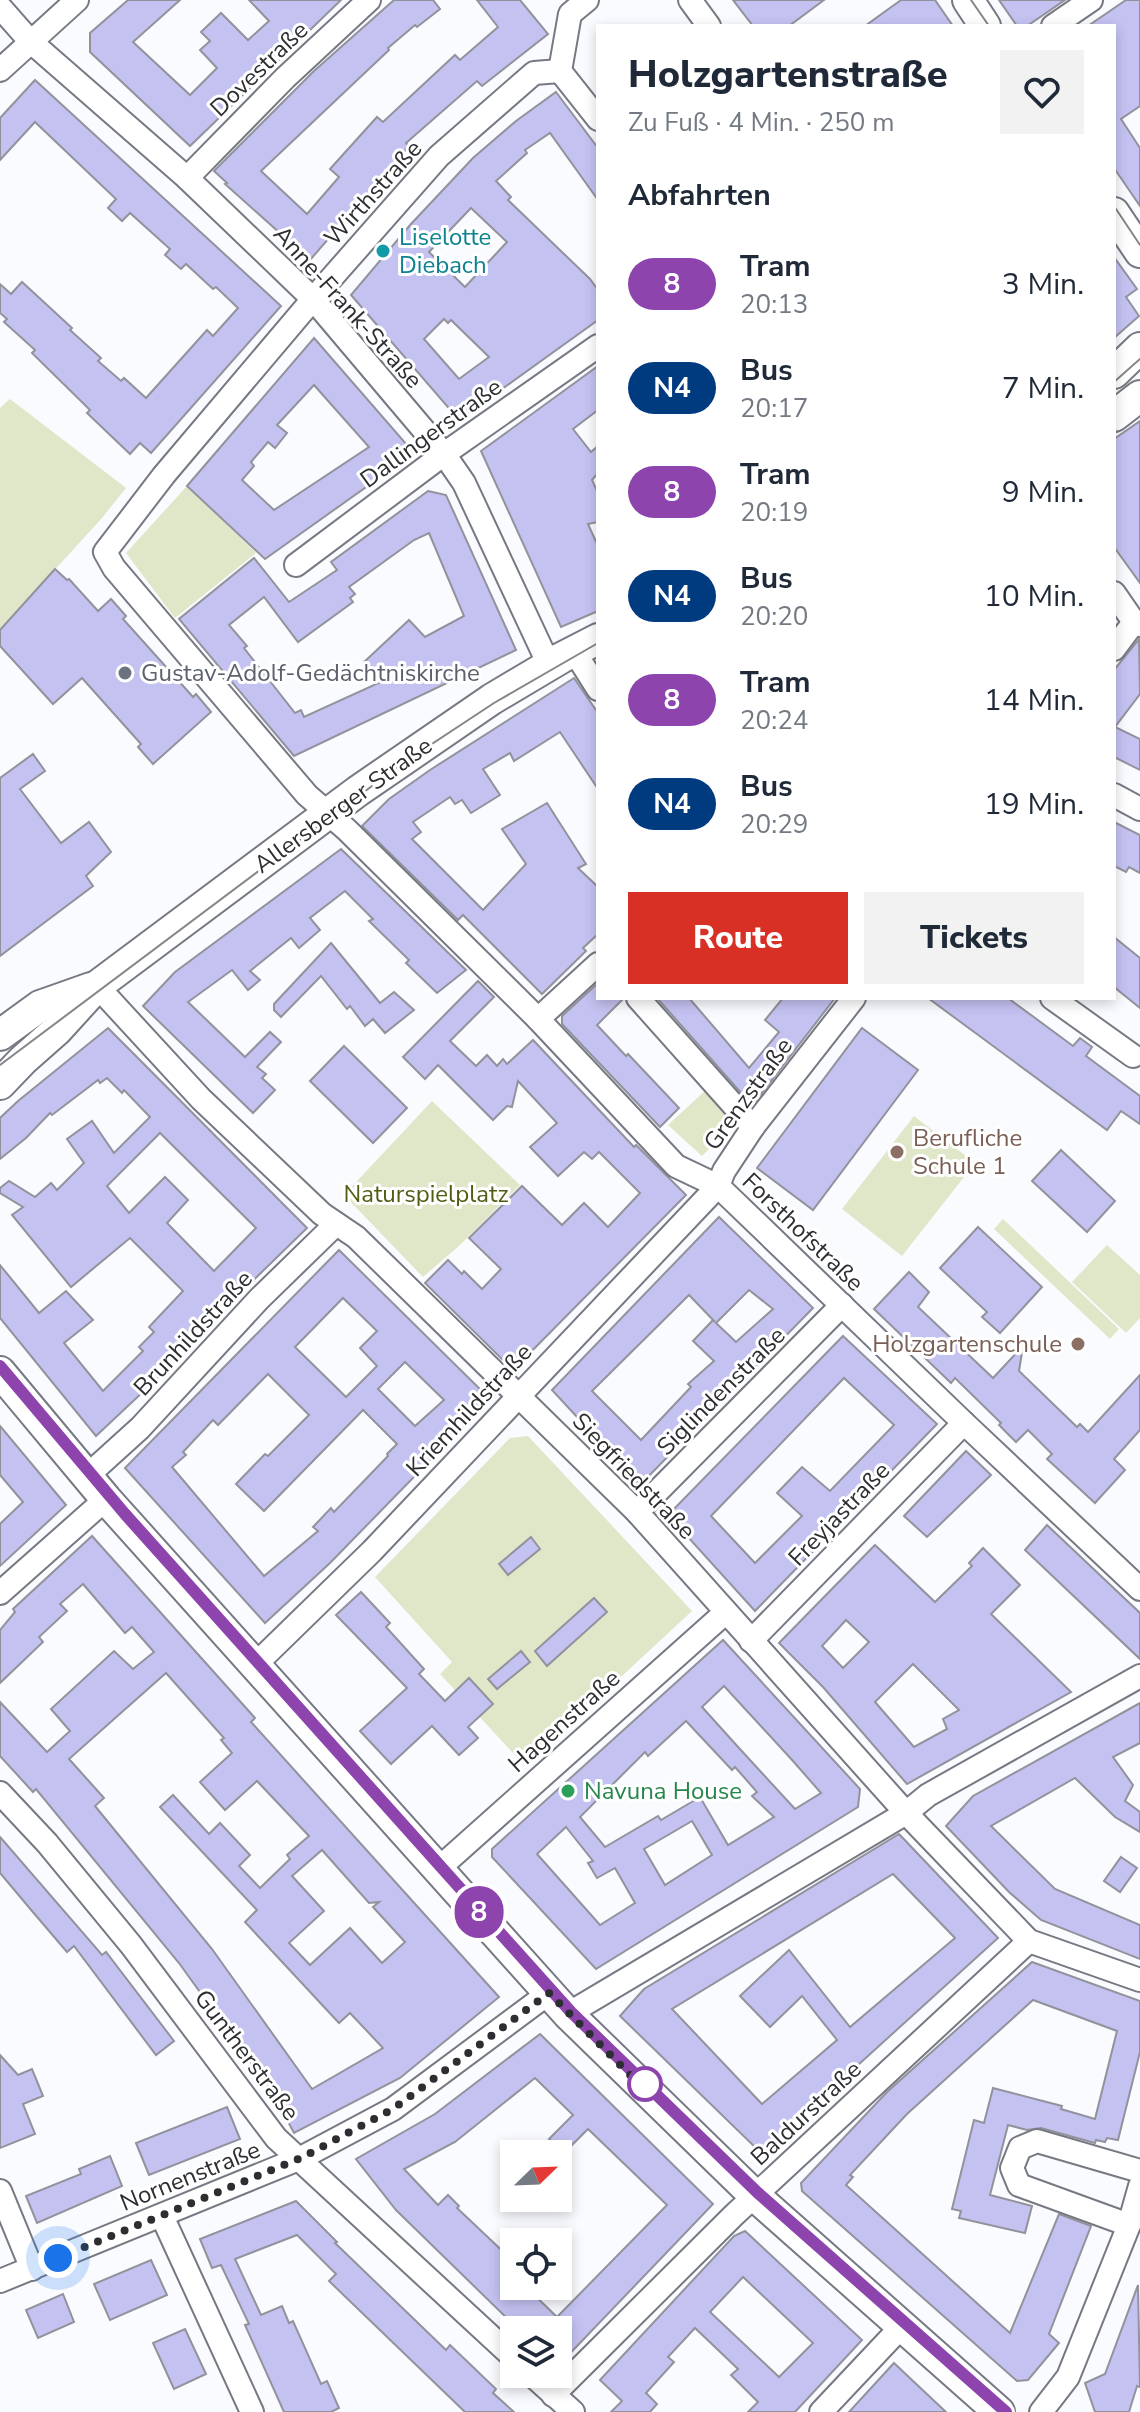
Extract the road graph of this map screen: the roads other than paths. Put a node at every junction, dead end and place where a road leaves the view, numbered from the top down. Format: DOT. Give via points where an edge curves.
graph roads {
  1 [pos="77,0"];
  2 [pos="369,0"];
  3 [pos="690,0"];
  4 [pos="968,0"];
  5 [pos="1091,0"];
  6 [pos="572,5"];
  7 [pos="0,7"];
  8 [pos="708,24"];
  9 [pos="984,24"];
  10 [pos="1056,24"];
  11 [pos="30,41"];
  12 [pos="0,70"];
  13 [pos="560,71"];
  14 [pos="596,116"];
  15 [pos="187,178"];
  16 [pos="1116,216"];
  17 [pos="1140,252"];
  18 [pos="313,299"];
  19 [pos="596,347"];
  20 [pos="1140,348"];
  21 [pos="1116,371"];
  22 [pos="1140,396"];
  23 [pos="1116,414"];
  24 [pos="444,454"];
  25 [pos="105,552"];
  26 [pos="296,565"];
  27 [pos="1116,596"];
  28 [pos="1137,623"];
  29 [pos="1116,647"];
  30 [pos="573,652"];
  31 [pos="596,686"];
  32 [pos="1116,796"];
  33 [pos="1140,809"];
  34 [pos="328,814"];
  35 [pos="596,966"];
  36 [pos="97,986"];
  37 [pos="640,1000"];
  38 [pos="852,1000"];
  39 [pos="1055,1000"];
  40 [pos="538,1019"];
  41 [pos="0,1035"];
  42 [pos="1133,1056"];
  43 [pos="0,1084"];
  44 [pos="753,1127"];
  45 [pos="718,1186"];
  46 [pos="336,1224"];
  47 [pos="842,1305"];
  48 [pos="0,1372"];
  49 [pos="520,1395"];
  50 [pos="964,1423"];
  51 [pos="97,1488"];
  52 [pos="637,1512"];
  53 [pos="1140,1589"];
  54 [pos="0,1593"];
  55 [pos="726,1612"];
  56 [pos="751,1641"];
  57 [pos="255,1665"];
  58 [pos="1140,1676"];
  59 [pos="0,1793"];
  60 [pos="906,1813"];
  61 [pos="437,1870"];
  62 [pos="1029,1941"];
  63 [pos="1140,1980"];
  64 [pos="558,2004"];
  65 [pos="301,2158"];
  66 [pos="1140,2171"];
  67 [pos="0,2191"];
  68 [pos="755,2196"];
  69 [pos="1136,2206"];
  70 [pos="162,2216"];
  71 [pos="32,2269"];
  72 [pos="0,2281"];
  73 [pos="902,2326"];
  74 [pos="500,2345"];
  75 [pos="546,2388"];
  76 [pos="553,2395"];
  77 [pos="252,2412"];
  78 [pos="573,2412"];
  79 [pos="821,2412"];
  80 [pos="999,2412"];
  81 [pos="1041,2412"];
  1 -- 11 [label="street"];
  2 -- 15 [label="street, Dovestraße"];
  3 -- 8 [label="street"];
  4 -- 9 [label="main road"];
  5 -- 10 [label="street"];
  6 -- 13 [label="street"];
  7 -- 11 [label="street, Anne-Frank-Straße"];
  11 -- 12 [label="street"];
  11 -- 15 [label="street, Anne-Frank-Straße"];
  13 -- 14 [label="street"];
  13 -- 18 [label="street, Wirthstraße" via="534,73 439,156"];
  15 -- 18 [label="street, Anne-Frank-Straße"];
  16 -- 17 [label="main road"];
  18 -- 24 [label="street, Anne-Frank-Straße"];
  18 -- 25 [label="street, Wirthstraße"];
  19 -- 24 [label="street, Dallingerstraße"];
  20 -- 21 [label="main road"];
  22 -- 23 [label="main road"];
  24 -- 26 [label="street, Dallingerstraße"];
  24 -- 30 [label="street, Anne-Frank-Straße"];
  25 -- 34 [label="street, Forsthofstraße"];
  27 -- 28 [label="street"];
  28 -- 29 [label="street"];
  30 -- 31 [label="street, Anne-Frank-Straße"];
  30 -- 34 [label="main road, Allersberger Straße" via="398,762"];
  32 -- 33 [label="street"];
  34 -- 36 [label="main road, Allersberger Straße"];
  34 -- 40 [label="street, Forsthofstraße"];
  35 -- 40 [label="street"];
  36 -- 41 [label="main road, Allersberger Straße" via="40,1006"];
  36 -- 43 [label="main road, Allersberger Straße"];
  36 -- 46 [label="street, Siegfriedstraße" via="201,1099"];
  37 -- 44 [label="street"];
  38 -- 44 [label="street, Grenzstraße"];
  39 -- 42 [label="street"];
  40 -- 45 [label="street, Forsthofstraße" via="676,1166"];
  44 -- 45 [label="street, Grenzstraße"];
  45 -- 47 [label="street, Forsthofstraße"];
  45 -- 49 [label="street, Kriemhildstraße"];
  46 -- 49 [label="street, Siegfriedstraße" via="356,1237"];
  46 -- 51 [label="street, Brunhildstraße" via="140,1428"];
  47 -- 50 [label="street, Forsthofstraße"];
  47 -- 52 [label="street, Siglindenstraße"];
  48 -- 51 [label="main road"];
  49 -- 52 [label="street, Siegfriedstraße"];
  49 -- 57 [label="street, Kriemhildstraße"];
  50 -- 53 [label="street, Forsthofstraße"];
  50 -- 56 [label="street, Freyjastraße"];
  51 -- 54 [label="street, Brunhildstraße"];
  51 -- 57 [label="main road"];
  52 -- 55 [label="street, Siegfriedstraße"];
  55 -- 56 [label="street, Siegfriedstraße"];
  55 -- 61 [label="street, Hagenstraße"];
  56 -- 60 [label="street, Siegfriedstraße"];
  57 -- 61 [label="main road"];
  58 -- 60 [label="street, Nornenstraße" via="928,1795"];
  59 -- 65 [label="street, Guntherstraße" via="131,1945 276,2138"];
  60 -- 62 [label="street, Siegfriedstraße"];
  60 -- 64 [label="street, Nornenstraße"];
  61 -- 64 [label="main road"];
  62 -- 63 [label="street, Siegfriedstraße"];
  62 -- 68 [label="street, Baldurstraße"];
  64 -- 65 [label="street, Nornenstraße" via="393,2109"];
  64 -- 68 [label="main road"];
  65 -- 70 [label="street, Nornenstraße"];
  65 -- 74 [label="street, Guntherstraße"];
  66 -- 69 [label="street" via="1037,2141 1020,2148 1012,2168 1019,2185"];
  67 -- 71 [label="street"];
  68 -- 73 [label="main road"];
  68 -- 76 [label="street, Baldurstraße"];
  69 -- 81 [label="street" via="1068,2377"];
  70 -- 71 [label="street, Nornenstraße"];
  70 -- 77 [label="street"];
  71 -- 72 [label="street, Nornenstraße"];
  73 -- 79 [label="street"];
  73 -- 80 [label="main road"];
  75 -- 76 [label="street"];
  76 -- 78 [label="street"];
}
